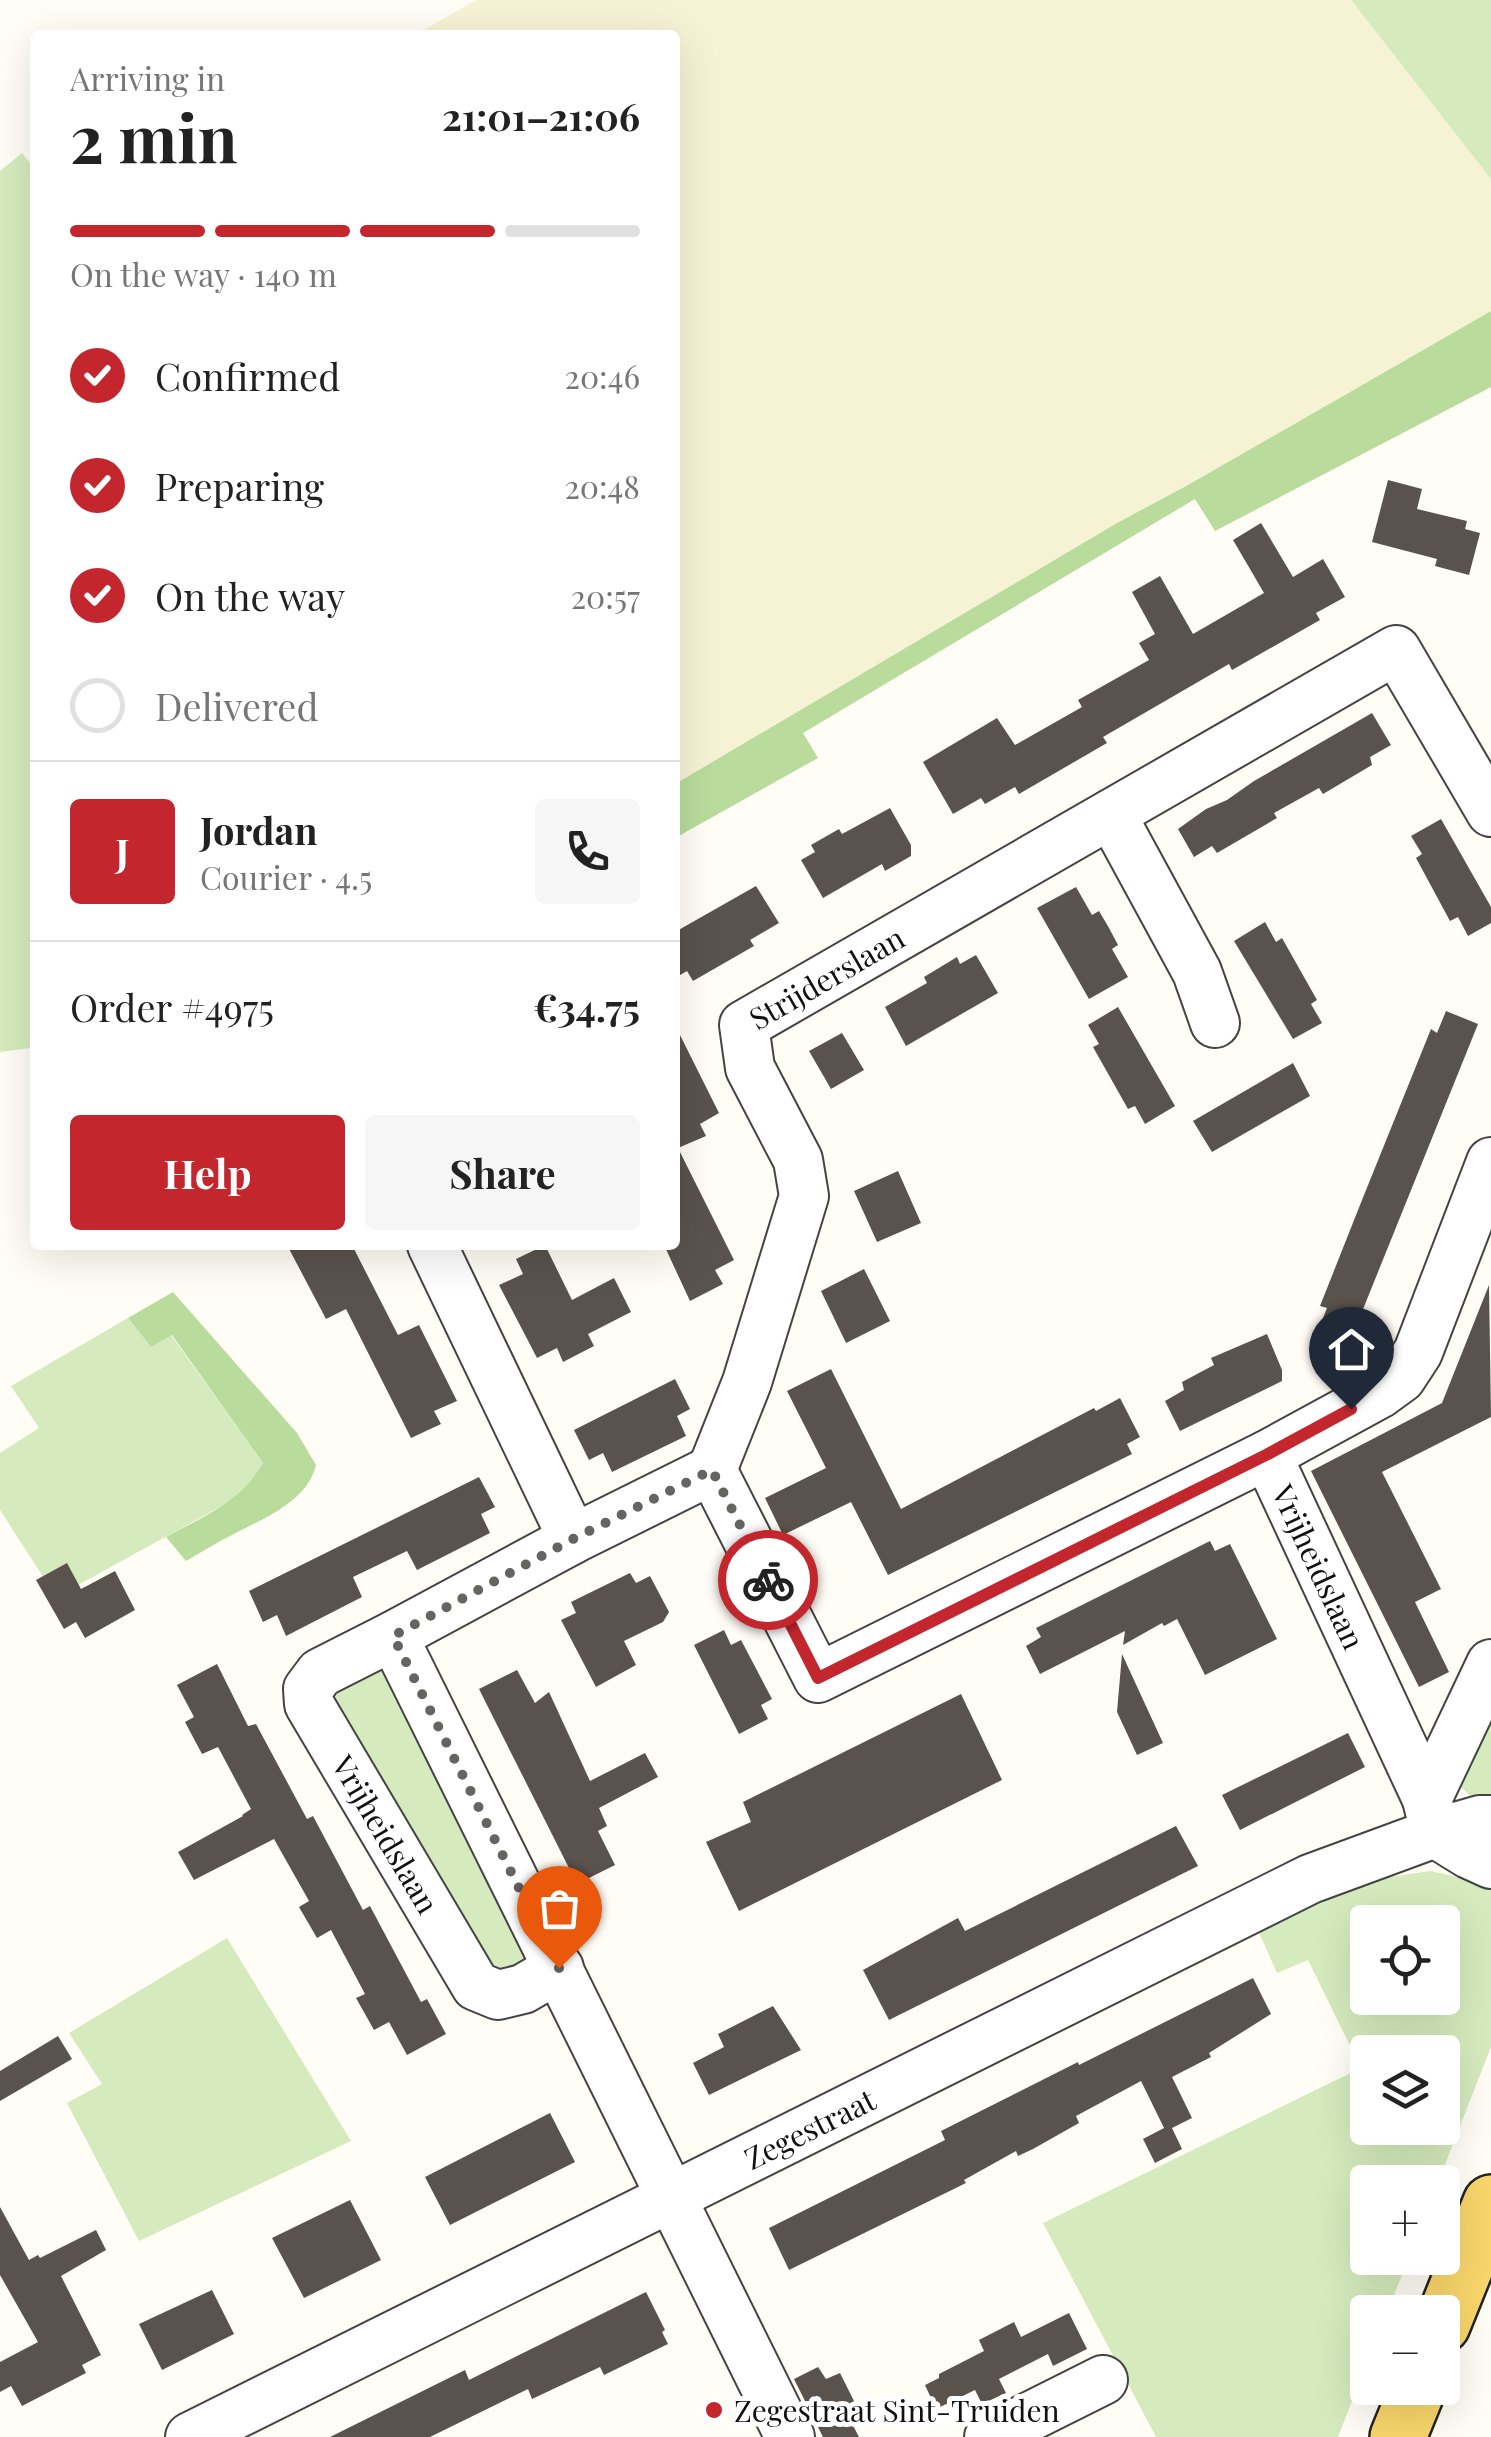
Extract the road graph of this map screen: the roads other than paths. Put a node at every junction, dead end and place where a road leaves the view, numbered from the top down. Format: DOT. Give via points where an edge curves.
graph roads {
  1 [pos="1491,812"];
  2 [pos="1111,814"];
  3 [pos="1215,1023"];
  4 [pos="1491,1162"];
  5 [pos="434,1250"];
  6 [pos="1266,1455"];
  7 [pos="712,1470"];
  8 [pos="573,1539"];
  9 [pos="393,1636"];
  10 [pos="1491,1664"];
  11 [pos="1431,1816"];
  12 [pos="1491,1820"];
  13 [pos="1491,1864"];
  14 [pos="559,1968"];
  15 [pos="672,2197"];
  16 [pos="1491,2203"];
  17 [pos="1454,2295"];
  18 [pos="1104,2380"];
  19 [pos="1411,2405"];
  20 [pos="190,2437"];
  21 [pos="790,2437"];
  22 [pos="989,2437"];
  23 [pos="1398,2437"];
  1 -- 2 [label="street, Strijderslaan" via="1396,650"];
  2 -- 3 [label="street" via="1197,972"];
  2 -- 7 [label="street, Strijderslaan" via="744,1025 750,1068 798,1160 804,1196 747,1382"];
  4 -- 6 [label="street" via="1418,1352 1401,1378"];
  5 -- 8 [label="street"];
  6 -- 7 [label="street, Vrijheidslaan" via="818,1678"];
  6 -- 11 [label="street, Vrijheidslaan"];
  7 -- 8 [label="street, Vrijheidslaan"];
  8 -- 9 [label="street, Vrijheidslaan"];
  9 -- 14 [label="street"];
  9 -- 14 [label="street, Vrijheidslaan" via="320,1673 308,1689 309,1704 476,1986 498,1994 523,1989"];
  10 -- 11 [label="street"];
  11 -- 12 [label="street, Zegestraat"];
  11 -- 13 [label="street" via="1469,1854"];
  11 -- 15 [label="street, Zegestraat"];
  14 -- 15 [label="street"];
  15 -- 20 [label="street, Zegestraat"];
  15 -- 21 [label="street"];
  16 -- 17 [label="main road"];
  18 -- 22 [label="street"];
  19 -- 23 [label="main road"];
}
